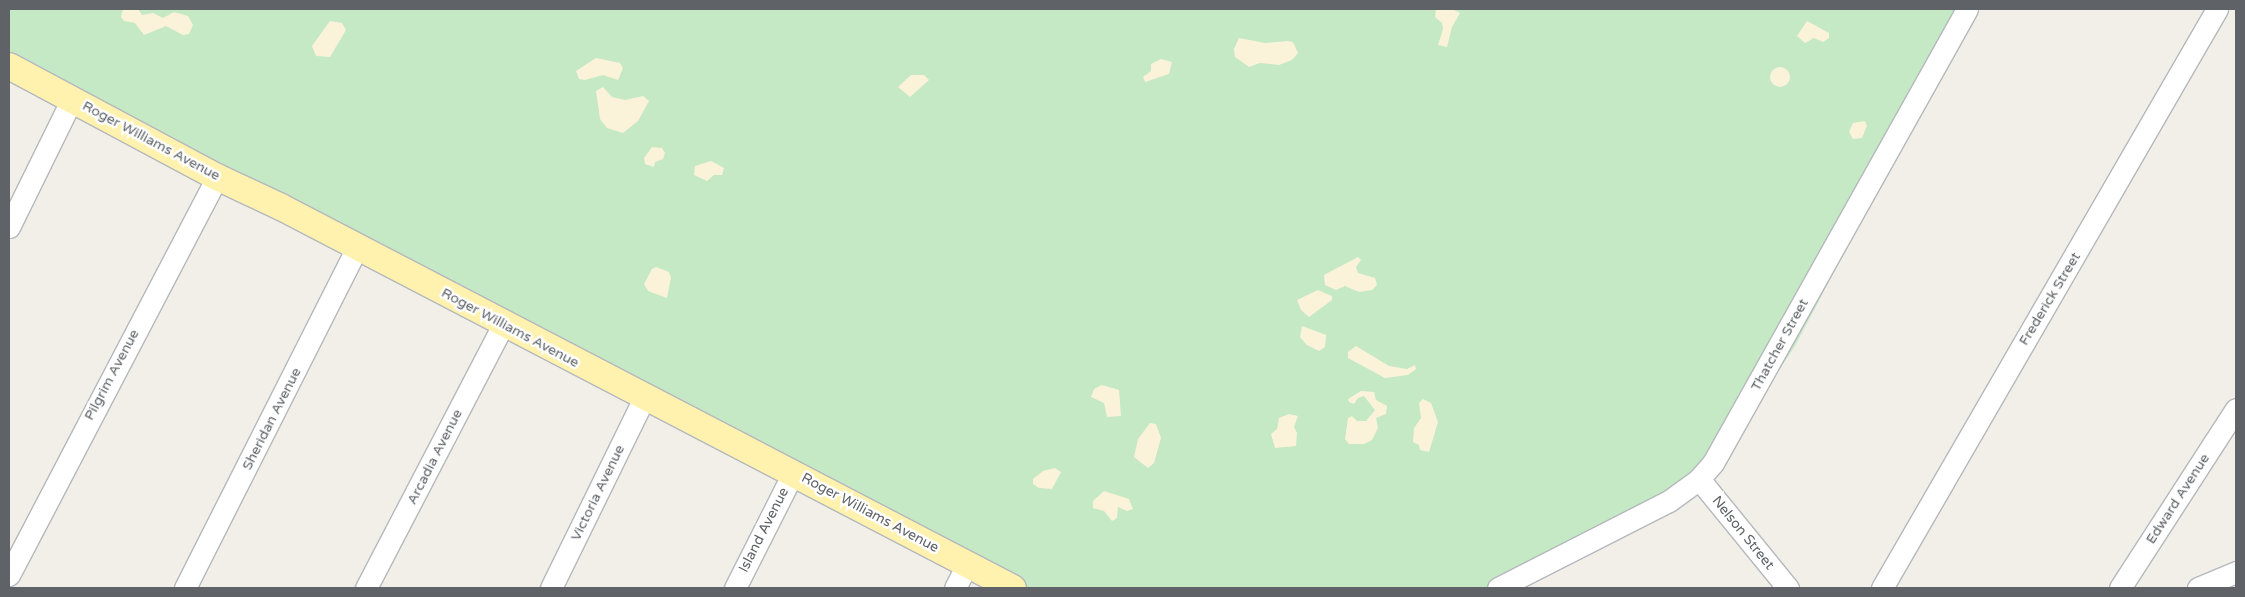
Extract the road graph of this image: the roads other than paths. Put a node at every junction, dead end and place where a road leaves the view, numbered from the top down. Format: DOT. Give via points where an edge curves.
graph roads {
  1 [pos="1967,9"];
  2 [pos="2217,9"];
  3 [pos="9,66"];
  4 [pos="72,98"];
  5 [pos="217,177"];
  6 [pos="9,228"];
  7 [pos="357,248"];
  8 [pos="503,325"];
  9 [pos="644,398"];
  10 [pos="2236,409"];
  11 [pos="793,472"];
  12 [pos="1699,478"];
  13 [pos="967,564"];
  14 [pos="2236,572"];
  15 [pos="9,575"];
  16 [pos="185,588"];
  17 [pos="366,588"];
  18 [pos="552,588"];
  19 [pos="735,588"];
  20 [pos="955,588"];
  21 [pos="1013,588"];
  22 [pos="1498,588"];
  23 [pos="1788,588"];
  24 [pos="1882,588"];
  25 [pos="2120,588"];
  26 [pos="2198,588"];
  1 -- 12 [label="street, Thatcher Street" via="1727,441"];
  2 -- 24 [label="street, Frederick Street"];
  3 -- 4 [label="main road, Roger Williams Avenue"];
  4 -- 5 [label="main road, Roger Williams Avenue"];
  4 -- 6 [label="street"];
  5 -- 7 [label="main road, Roger Williams Avenue"];
  5 -- 15 [label="street, Pilgrim Avenue"];
  7 -- 8 [label="main road, Roger Williams Avenue"];
  7 -- 16 [label="street, Sheridan Avenue"];
  8 -- 9 [label="main road, Roger Williams Avenue"];
  8 -- 17 [label="street, Arcadia Avenue"];
  9 -- 11 [label="main road, Roger Williams Avenue"];
  9 -- 18 [label="street, Victoria Avenue"];
  10 -- 25 [label="street, Edward Avenue"];
  11 -- 13 [label="main road, Roger Williams Avenue"];
  11 -- 19 [label="street, Island Avenue"];
  12 -- 22 [label="street, Thatcher Street" via="1668,501"];
  12 -- 23 [label="street, Nelson Street"];
  13 -- 20 [label="street"];
  13 -- 21 [label="main road, Roger Williams Avenue"];
  14 -- 26 [label="street"];
}
